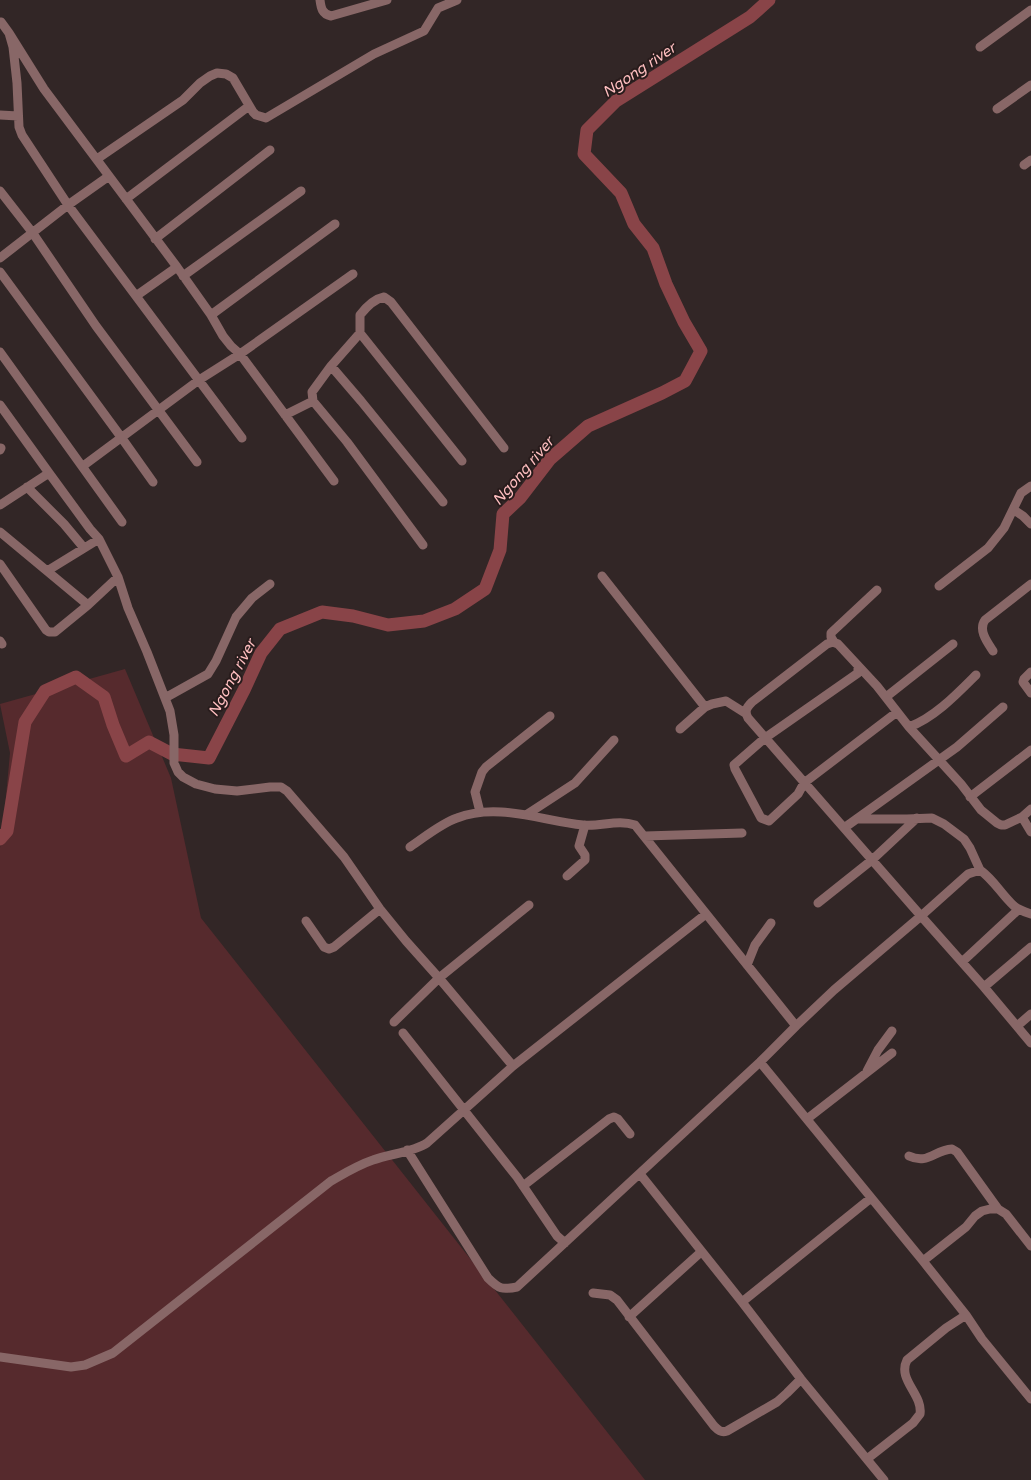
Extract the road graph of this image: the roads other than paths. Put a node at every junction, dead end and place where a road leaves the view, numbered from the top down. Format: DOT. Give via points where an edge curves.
graph roads {
  1 [pos="320,0"];
  2 [pos="386,0"];
  3 [pos="457,0"];
  4 [pos="1031,10"];
  5 [pos="0,22"];
  6 [pos="9,33"];
  7 [pos="980,47"];
  8 [pos="1031,85"];
  9 [pos="249,106"];
  10 [pos="997,109"];
  11 [pos="0,115"];
  12 [pos="18,116"];
  13 [pos="270,150"];
  14 [pos="97,159"];
  15 [pos="109,176"];
  16 [pos="0,191"];
  17 [pos="302,191"];
  18 [pos="126,199"];
  19 [pos="68,205"];
  20 [pos="335,224"];
  21 [pos="32,232"];
  22 [pos="155,239"];
  23 [pos="0,258"];
  24 [pos="177,267"];
  25 [pos="0,272"];
  26 [pos="353,274"];
  27 [pos="183,276"];
  28 [pos="136,296"];
  29 [pos="211,315"];
  30 [pos="360,334"];
  31 [pos="0,352"];
  32 [pos="240,354"];
  33 [pos="331,366"];
  34 [pos="199,380"];
  35 [pos="313,400"];
  36 [pos="0,405"];
  37 [pos="157,409"];
  38 [pos="285,415"];
  39 [pos="121,437"];
  40 [pos="242,438"];
  41 [pos="504,448"];
  42 [pos="462,461"];
  43 [pos="197,462"];
  44 [pos="82,466"];
  45 [pos="49,473"];
  46 [pos="334,481"];
  47 [pos="153,482"];
  48 [pos="1031,486"];
  49 [pos="28,487"];
  50 [pos="443,502"];
  51 [pos="0,506"];
  52 [pos="1014,510"];
  53 [pos="122,522"];
  54 [pos="1031,524"];
  55 [pos="0,532"];
  56 [pos="99,539"];
  57 [pos="424,545"];
  58 [pos="84,548"];
  59 [pos="0,564"];
  60 [pos="47,571"];
  61 [pos="602,576"];
  62 [pos="118,577"];
  63 [pos="270,584"];
  64 [pos="1031,584"];
  65 [pos="940,586"];
  66 [pos="877,590"];
  67 [pos="88,605"];
  68 [pos="834,642"];
  69 [pos="953,644"];
  70 [pos="992,652"];
  71 [pos="858,666"];
  72 [pos="1031,672"];
  73 [pos="976,675"];
  74 [pos="1031,693"];
  75 [pos="165,698"];
  76 [pos="886,698"];
  77 [pos="705,707"];
  78 [pos="1003,707"];
  79 [pos="897,712"];
  80 [pos="745,713"];
  81 [pos="550,716"];
  82 [pos="909,727"];
  83 [pos="680,730"];
  84 [pos="765,738"];
  85 [pos="614,740"];
  86 [pos="1031,750"];
  87 [pos="939,759"];
  88 [pos="804,783"];
  89 [pos="970,796"];
  90 [pos="1031,809"];
  91 [pos="480,812"];
  92 [pos="526,815"];
  93 [pos="1022,817"];
  94 [pos="917,818"];
  95 [pos="857,819"];
  96 [pos="585,825"];
  97 [pos="844,828"];
  98 [pos="1031,832"];
  99 [pos="742,833"];
  100 [pos="645,836"];
  101 [pos="410,847"];
  102 [pos="872,860"];
  103 [pos="980,870"];
  104 [pos="567,876"];
  105 [pos="818,903"];
  106 [pos="529,905"];
  107 [pos="380,909"];
  108 [pos="1019,909"];
  109 [pos="706,914"];
  110 [pos="1031,914"];
  111 [pos="921,916"];
  112 [pos="306,921"];
  113 [pos="771,923"];
  114 [pos="1031,947"];
  115 [pos="962,962"];
  116 [pos="747,965"];
  117 [pos="439,978"];
  118 [pos="984,987"];
  119 [pos="1031,1014"];
  120 [pos="394,1022"];
  121 [pos="796,1026"];
  122 [pos="1017,1026"];
  123 [pos="892,1031"];
  124 [pos="403,1033"];
  125 [pos="1031,1043"];
  126 [pos="892,1053"];
  127 [pos="760,1062"];
  128 [pos="513,1066"];
  129 [pos="866,1073"];
  130 [pos="464,1110"];
  131 [pos="807,1119"];
  132 [pos="630,1134"];
  133 [pos="407,1150"];
  134 [pos="909,1156"];
  135 [pos="640,1174"];
  136 [pos="523,1186"];
  137 [pos="871,1198"];
  138 [pos="998,1209"];
  139 [pos="565,1243"];
  140 [pos="1031,1246"];
  141 [pos="701,1252"];
  142 [pos="923,1261"];
  143 [pos="593,1293"];
  144 [pos="742,1302"];
  145 [pos="966,1315"];
  146 [pos="629,1317"];
  147 [pos="0,1357"];
  148 [pos="801,1379"];
  149 [pos="1031,1399"];
  150 [pos="868,1459"];
  151 [pos="884,1480"];
  1 -- 2 [label="street" via="322,10 331,16"];
  3 -- 9 [label="street" via="438,8 424,31 374,54 266,118 256,115"];
  4 -- 7 [label="street"];
  5 -- 6 [label="street"];
  6 -- 12 [label="street" via="17,83"];
  6 -- 14 [label="street" via="44,89"];
  8 -- 10 [label="street"];
  9 -- 14 [label="street" via="232,78 217,73 200,83 183,100"];
  9 -- 18 [label="street"];
  11 -- 12 [label="street"];
  12 -- 19 [label="street" via="22,135"];
  13 -- 22 [label="street"];
  14 -- 15 [label="street"];
  15 -- 18 [label="street"];
  15 -- 19 [label="street"];
  16 -- 21 [label="street"];
  17 -- 27 [label="street"];
  18 -- 22 [label="street"];
  19 -- 21 [label="street"];
  19 -- 28 [label="street"];
  20 -- 29 [label="street"];
  21 -- 23 [label="street"];
  21 -- 37 [label="street"];
  22 -- 24 [label="street"];
  24 -- 27 [label="street"];
  24 -- 28 [label="street"];
  25 -- 39 [label="street"];
  26 -- 32 [label="street"];
  27 -- 29 [label="street"];
  28 -- 34 [label="street"];
  29 -- 32 [label="street" via="223,336"];
  30 -- 33 [label="street"];
  30 -- 41 [label="street" via="360,314 379,298 388,298"];
  30 -- 42 [label="street"];
  31 -- 44 [label="street"];
  32 -- 34 [label="street"];
  32 -- 38 [label="street"];
  33 -- 35 [label="street" via="312,392"];
  33 -- 50 [label="street"];
  34 -- 37 [label="street"];
  34 -- 40 [label="street"];
  35 -- 38 [label="street"];
  35 -- 57 [label="street"];
  36 -- 45 [label="street"];
  37 -- 39 [label="street"];
  37 -- 43 [label="street"];
  38 -- 46 [label="street"];
  39 -- 44 [label="street"];
  39 -- 47 [label="street"];
  44 -- 53 [label="street"];
  45 -- 49 [label="street"];
  45 -- 56 [label="street"];
  48 -- 52 [label="street" via="1021,493"];
  49 -- 51 [label="street"];
  49 -- 58 [label="street"];
  52 -- 54 [label="street"];
  52 -- 65 [label="street" via="988,548"];
  55 -- 60 [label="street"];
  56 -- 58 [label="street"];
  56 -- 62 [label="street"];
  58 -- 60 [label="street"];
  59 -- 67 [label="street" via="49,632 55,632"];
  60 -- 67 [label="street"];
  61 -- 77 [label="street"];
  62 -- 67 [label="street"];
  62 -- 75 [label="street"];
  63 -- 75 [label="street" via="252,598 236,617 208,674"];
  64 -- 70 [label="street" via="982,623 984,637"];
  66 -- 68 [label="street" via="831,633"];
  68 -- 71 [label="street"];
  68 -- 80 [label="street" via="827,644 752,702"];
  69 -- 76 [label="street"];
  71 -- 76 [label="street"];
  71 -- 84 [label="street" via="858,673"];
  72 -- 74 [label="street" via="1023,682"];
  73 -- 82 [label="street" via="920,723"];
  75 -- 107 [label="street" via="173,723 174,763 183,777 196,784 216,789 237,791 280,787 287,791 344,857"];
  76 -- 79 [label="street"];
  77 -- 80 [label="street" via="726,701"];
  77 -- 83 [label="street"];
  78 -- 87 [label="street" via="957,747"];
  79 -- 82 [label="street"];
  79 -- 88 [label="street"];
  80 -- 84 [label="street"];
  81 -- 91 [label="street" via="482,772 475,792"];
  82 -- 87 [label="street"];
  84 -- 88 [label="street"];
  84 -- 88 [label="street" via="734,765 761,818 769,821 798,794"];
  85 -- 92 [label="street" via="575,783"];
  86 -- 89 [label="street"];
  87 -- 89 [label="street"];
  87 -- 95 [label="street"];
  88 -- 97 [label="street"];
  89 -- 93 [label="street" via="982,810 1001,825"];
  90 -- 93 [label="street"];
  91 -- 92 [label="street"];
  91 -- 101 [label="street" via="456,818"];
  92 -- 96 [label="street"];
  93 -- 98 [label="street"];
  94 -- 95 [label="street"];
  94 -- 102 [label="street"];
  94 -- 103 [label="street" via="932,818 964,839"];
  95 -- 97 [label="street"];
  96 -- 100 [label="street" via="631,823"];
  96 -- 104 [label="street" via="579,846 585,860"];
  97 -- 102 [label="street"];
  99 -- 100 [label="street"];
  100 -- 109 [label="street"];
  102 -- 105 [label="street"];
  102 -- 111 [label="street"];
  103 -- 108 [label="street" via="993,880"];
  103 -- 111 [label="street" via="968,874"];
  106 -- 117 [label="street"];
  107 -- 112 [label="street" via="329,949 324,947"];
  107 -- 117 [label="street"];
  108 -- 110 [label="street"];
  108 -- 115 [label="street"];
  109 -- 116 [label="street"];
  109 -- 128 [label="street"];
  111 -- 115 [label="street"];
  111 -- 121 [label="street"];
  113 -- 116 [label="street" via="755,946"];
  114 -- 118 [label="street"];
  115 -- 118 [label="street"];
  116 -- 121 [label="street"];
  117 -- 120 [label="street"];
  117 -- 128 [label="street"];
  118 -- 122 [label="street"];
  119 -- 122 [label="street"];
  121 -- 127 [label="street"];
  122 -- 125 [label="street"];
  123 -- 129 [label="street"];
  124 -- 130 [label="street"];
  126 -- 129 [label="street"];
  127 -- 131 [label="street"];
  127 -- 135 [label="street"];
  128 -- 130 [label="street"];
  129 -- 131 [label="street"];
  130 -- 133 [label="street" via="427,1143"];
  130 -- 136 [label="street"];
  131 -- 137 [label="street"];
  132 -- 136 [label="street" via="614,1117 609,1119"];
  133 -- 139 [label="street" via="488,1278 496,1286 505,1290 517,1287"];
  133 -- 147 [label="street" via="362,1164 331,1181 99,1360 71,1367"];
  134 -- 138 [label="street" via="919,1160 926,1159 952,1149 957,1152"];
  135 -- 139 [label="street"];
  135 -- 141 [label="street"];
  136 -- 139 [label="street" via="557,1236"];
  137 -- 142 [label="street"];
  137 -- 144 [label="street"];
  138 -- 140 [label="street" via="1006,1214"];
  138 -- 142 [label="street" via="982,1211"];
  141 -- 144 [label="street"];
  141 -- 146 [label="street"];
  142 -- 145 [label="street"];
  143 -- 146 [label="street" via="617,1300"];
  144 -- 148 [label="street"];
  145 -- 149 [label="street" via="982,1339"];
  145 -- 150 [label="street" via="907,1360 904,1372 920,1405 920,1414 913,1423"];
  146 -- 148 [label="street" via="719,1431 727,1431 777,1402"];
  148 -- 150 [label="street"];
  150 -- 151 [label="street"];
}
